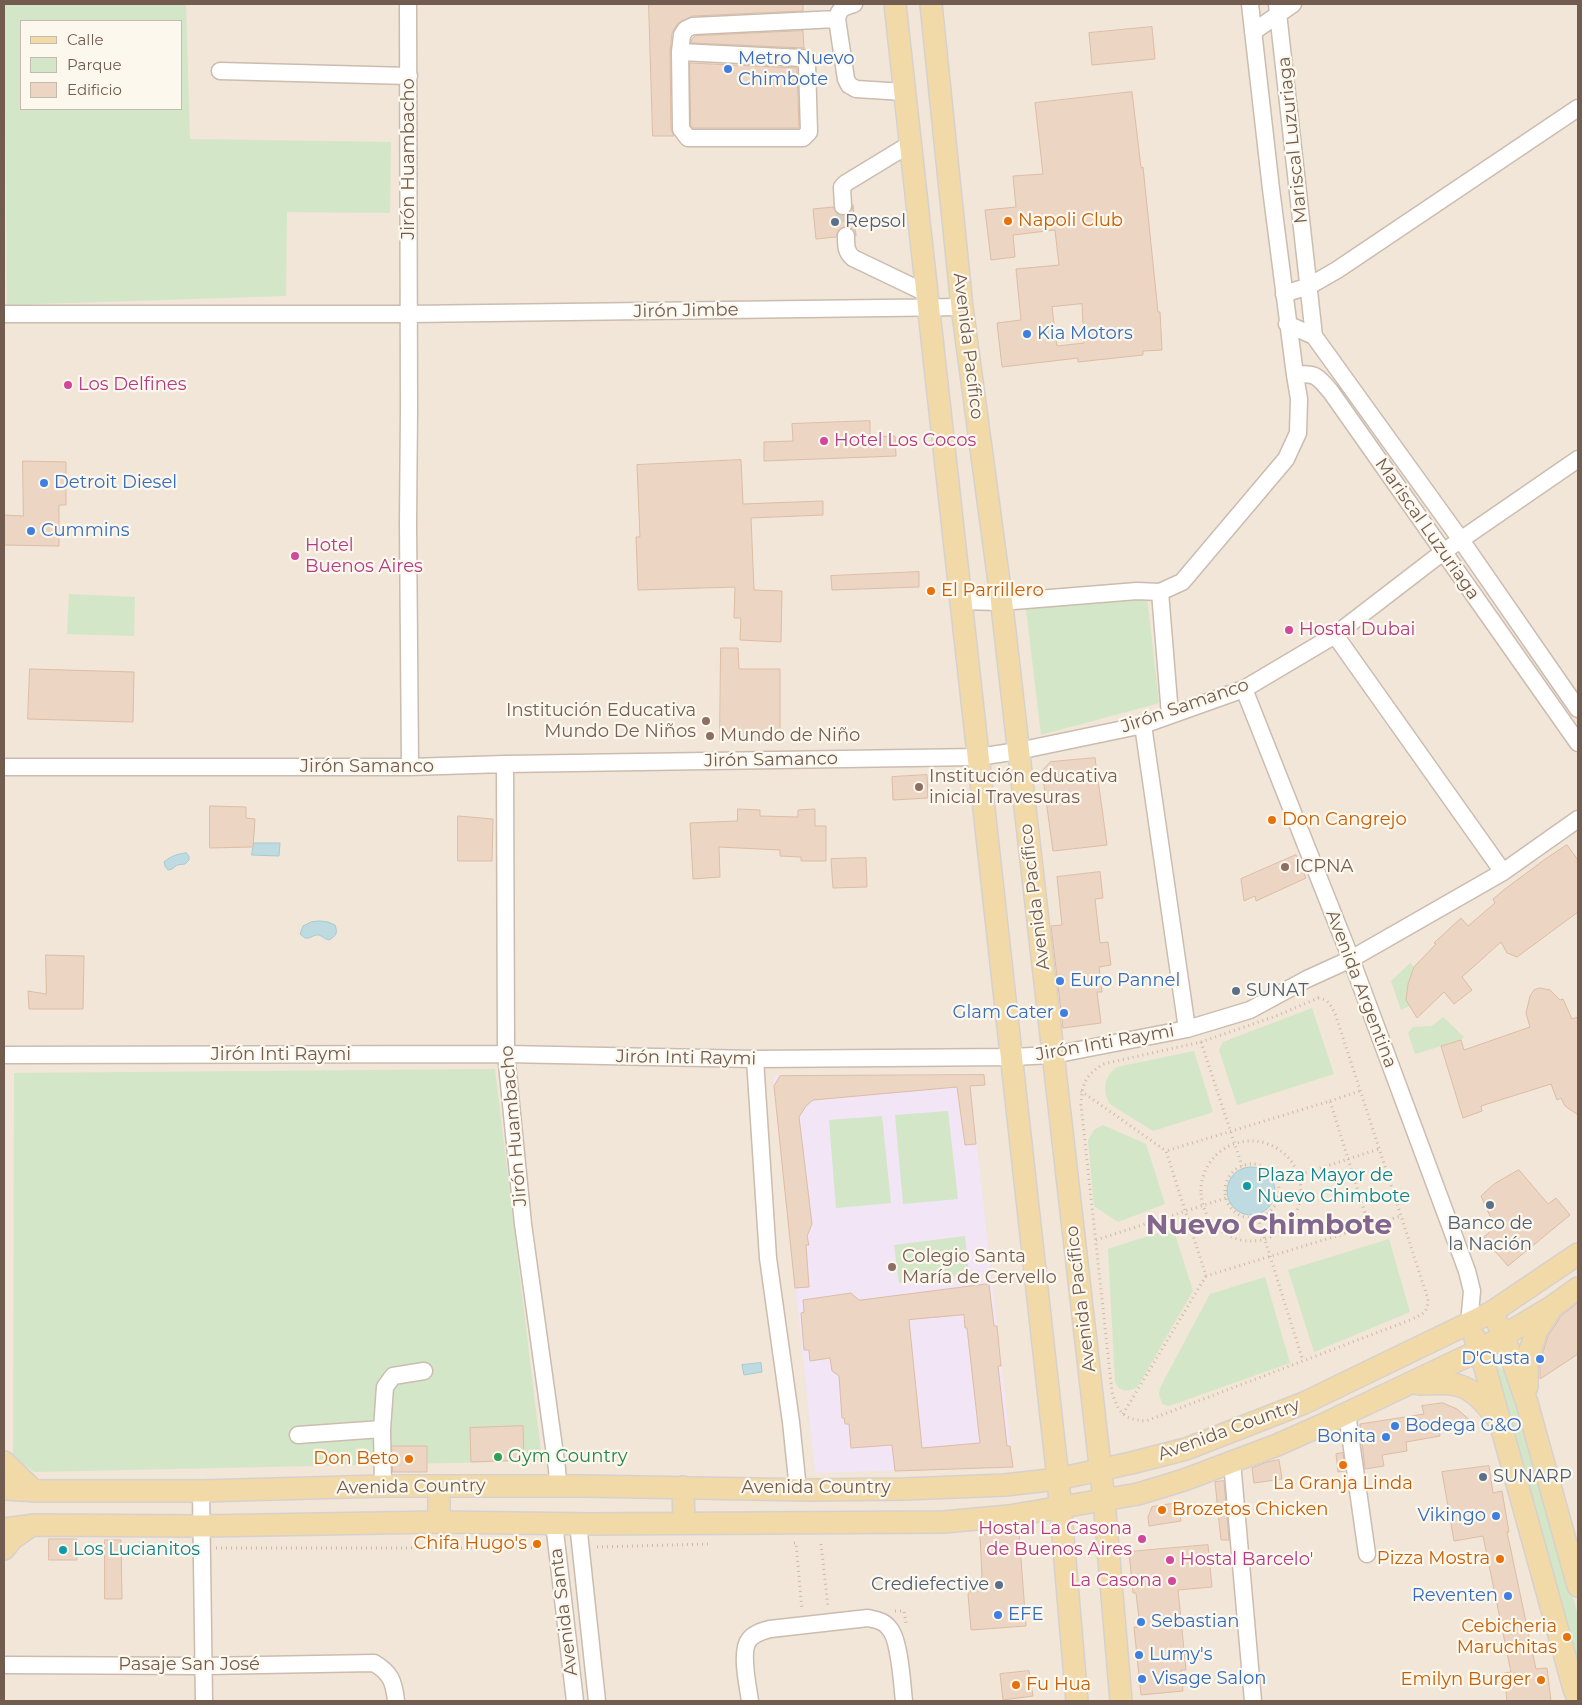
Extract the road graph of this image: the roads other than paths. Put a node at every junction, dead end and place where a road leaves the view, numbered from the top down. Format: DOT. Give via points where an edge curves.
graph roads {
  1 [pos="408,4"];
  2 [pos="854,4"];
  3 [pos="895,4"];
  4 [pos="931,4"];
  5 [pos="1250,4"];
  6 [pos="1293,4"];
  7 [pos="1278,9"];
  8 [pos="837,19"];
  9 [pos="1253,32"];
  10 [pos="680,52"];
  11 [pos="220,71"];
  12 [pos="409,76"];
  13 [pos="904,92"];
  14 [pos="1578,108"];
  15 [pos="910,144"];
  16 [pos="843,206"];
  17 [pos="846,236"];
  18 [pos="1309,286"];
  19 [pos="1284,294"];
  20 [pos="927,301"];
  21 [pos="962,308"];
  22 [pos="4,314"];
  23 [pos="409,314"];
  24 [pos="1288,324"];
  25 [pos="1314,336"];
  26 [pos="1295,375"];
  27 [pos="1578,459"];
  28 [pos="1461,540"];
  29 [pos="1443,552"];
  30 [pos="1160,592"];
  31 [pos="960,601"];
  32 [pos="1002,602"];
  33 [pos="1335,635"];
  34 [pos="1244,689"];
  35 [pos="1578,709"];
  36 [pos="1170,715"];
  37 [pos="1143,725"];
  38 [pos="1578,743"];
  39 [pos="1018,751"];
  40 [pos="978,757"];
  41 [pos="505,764"];
  42 [pos="4,767"];
  43 [pos="410,767"];
  44 [pos="1578,819"];
  45 [pos="1503,872"];
  46 [pos="1351,959"];
  47 [pos="1187,1029"];
  48 [pos="506,1054"];
  49 [pos="4,1055"];
  50 [pos="1052,1055"];
  51 [pos="1012,1057"];
  52 [pos="755,1059"];
  53 [pos="1578,1254"];
  54 [pos="1578,1288"];
  55 [pos="1472,1291"];
  56 [pos="1553,1306"];
  57 [pos="1492,1312"];
  58 [pos="1469,1324"];
  59 [pos="1504,1336"];
  60 [pos="1480,1350"];
  61 [pos="424,1372"];
  62 [pos="1406,1384"];
  63 [pos="1527,1403"];
  64 [pos="1348,1413"];
  65 [pos="1501,1424"];
  66 [pos="382,1430"];
  67 [pos="298,1435"];
  68 [pos="4,1462"];
  69 [pos="1232,1462"];
  70 [pos="1100,1470"];
  71 [pos="1058,1479"];
  72 [pos="383,1486"];
  73 [pos="439,1486"];
  74 [pos="558,1486"];
  75 [pos="684,1486"];
  76 [pos="4,1489"];
  77 [pos="798,1489"];
  78 [pos="115,1490"];
  79 [pos="34,1491"];
  80 [pos="201,1491"];
  81 [pos="1104,1500"];
  82 [pos="1061,1507"];
  83 [pos="439,1522"];
  84 [pos="554,1523"];
  85 [pos="578,1523"];
  86 [pos="684,1523"];
  87 [pos="33,1525"];
  88 [pos="112,1525"];
  89 [pos="203,1526"];
  90 [pos="4,1529"];
  91 [pos="4,1549"];
  92 [pos="1367,1554"];
  93 [pos="1578,1586"];
  94 [pos="4,1665"];
  95 [pos="205,1666"];
  96 [pos="1578,1700"];
  97 [pos="204,1701"];
  98 [pos="396,1701"];
  99 [pos="575,1701"];
  100 [pos="596,1701"];
  101 [pos="750,1701"];
  102 [pos="904,1701"];
  103 [pos="1077,1701"];
  104 [pos="1121,1701"];
  105 [pos="1253,1701"];
  1 -- 12 [label="street, Jirón Huambacho"];
  2 -- 8 [label="street" via="838,12"];
  3 -- 13 [label="main road, Avenida Pacífico"];
  4 -- 21 [label="main road, Avenida Pacífico"];
  5 -- 9 [label="street, Mariscal Luzuriaga"];
  6 -- 7 [label="street"];
  7 -- 9 [label="street"];
  7 -- 18 [label="street, Mariscal Luzuriaga"];
  8 -- 10 [label="street" via="693,26 682,35"];
  8 -- 13 [label="street" via="849,85"];
  9 -- 19 [label="street, Mariscal Luzuriaga"];
  10 -- 10 [label="street" via="803,58 807,64 809,132 803,138 688,138 681,129"];
  11 -- 12 [label="street"];
  12 -- 23 [label="street, Jirón Huambacho"];
  13 -- 15 [label="main road, Avenida Pacífico"];
  14 -- 18 [label="street"];
  15 -- 16 [label="street" via="846,182 842,187"];
  15 -- 20 [label="main road, Avenida Pacífico"];
  17 -- 20 [label="street" via="849,255"];
  18 -- 19 [label="street"];
  18 -- 25 [label="street, Mariscal Luzuriaga"];
  19 -- 24 [label="street, Mariscal Luzuriaga"];
  20 -- 21 [label="street, Jirón Jimbe"];
  20 -- 23 [label="street, Jirón Jimbe"];
  20 -- 31 [label="main road, Avenida Pacífico"];
  21 -- 32 [label="main road, Avenida Pacífico"];
  22 -- 23 [label="street, Jirón Jimbe"];
  23 -- 43 [label="street, Jirón Huambacho"];
  24 -- 25 [label="street, Mariscal Luzuriaga"];
  24 -- 26 [label="street, Mariscal Luzuriaga"];
  25 -- 28 [label="street, Mariscal Luzuriaga"];
  26 -- 29 [label="street, Mariscal Luzuriaga" via="1310,373 1331,392"];
  26 -- 30 [label="street" via="1299,399 1298,433 1286,459 1182,582"];
  27 -- 28 [label="street, Jirón Samanco"];
  28 -- 29 [label="street, Jirón Samanco"];
  28 -- 35 [label="street, Mariscal Luzuriaga"];
  29 -- 33 [label="street, Jirón Samanco"];
  29 -- 38 [label="street, Mariscal Luzuriaga"];
  30 -- 32 [label="street"];
  30 -- 36 [label="street"];
  31 -- 32 [label="street"];
  31 -- 40 [label="main road, Avenida Pacífico"];
  32 -- 39 [label="main road, Avenida Pacífico"];
  33 -- 34 [label="street, Jirón Samanco"];
  33 -- 45 [label="street"];
  34 -- 36 [label="street, Jirón Samanco"];
  34 -- 46 [label="street, Avenida Argentina"];
  36 -- 37 [label="street, Jirón Samanco"];
  37 -- 39 [label="street, Jirón Samanco"];
  37 -- 47 [label="street"];
  39 -- 40 [label="street, Jirón Samanco"];
  39 -- 50 [label="main road, Avenida Pacífico"];
  40 -- 41 [label="street, Jirón Samanco"];
  40 -- 51 [label="main road, Avenida Pacífico"];
  41 -- 43 [label="street, Jirón Samanco"];
  41 -- 48 [label="street, Jirón Huambacho"];
  42 -- 43 [label="street, Jirón Samanco"];
  44 -- 45 [label="street, Jirón Inti Raymi"];
  45 -- 46 [label="street, Jirón Inti Raymi"];
  46 -- 47 [label="street, Jirón Inti Raymi" via="1250,1010"];
  46 -- 55 [label="street, Avenida Argentina"];
  47 -- 50 [label="street, Jirón Inti Raymi"];
  48 -- 49 [label="street, Jirón Inti Raymi"];
  48 -- 52 [label="street, Jirón Inti Raymi"];
  48 -- 74 [label="street, Jirón Huambacho" via="523,1224"];
  50 -- 51 [label="street, Jirón Inti Raymi"];
  50 -- 70 [label="main road, Avenida Pacífico"];
  51 -- 52 [label="street, Jirón Inti Raymi"];
  51 -- 71 [label="main road, Avenida Pacífico"];
  52 -- 77 [label="street" via="768,1258"];
  53 -- 57 [label="main road, Avenida Country"];
  54 -- 56 [label="main road, Avenida Country"];
  55 -- 57 [label="street, Avenida Argentina"];
  55 -- 58 [label="street, Avenida Argentina"];
  56 -- 59 [label="main road, Avenida Country"];
  56 -- 63 [label="main road" via="1537,1330 1527,1360"];
  57 -- 58 [label="main road, Avenida Country"];
  57 -- 59 [label="main road, Avenida Argentina"];
  58 -- 60 [label="main road, Avenida Argentina"];
  58 -- 70 [label="main road, Avenida Country" via="1304,1403 1230,1433 1186,1449"];
  59 -- 60 [label="main road, Avenida Country"];
  59 -- 63 [label="main road, Avenida Argentina"];
  60 -- 62 [label="main road, Avenida Country"];
  60 -- 65 [label="main road, Avenida Argentina"];
  61 -- 66 [label="street" via="393,1376 385,1387"];
  62 -- 64 [label="main road, Avenida Country"];
  62 -- 65 [label="main road" via="1446,1382 1463,1387 1477,1394"];
  63 -- 93 [label="main road, Avenida Argentina"];
  64 -- 69 [label="main road, Avenida Country"];
  64 -- 92 [label="street"];
  65 -- 96 [label="main road, Avenida Argentina"];
  66 -- 67 [label="street"];
  66 -- 72 [label="street"];
  68 -- 79 [label="main road"];
  69 -- 81 [label="main road, Avenida Country" via="1145,1492"];
  69 -- 105 [label="street"];
  70 -- 71 [label="main road, Avenida Country"];
  70 -- 81 [label="main road, Avenida Pacífico"];
  71 -- 77 [label="main road, Avenida Country" via="997,1486"];
  71 -- 82 [label="main road, Avenida Pacífico"];
  72 -- 73 [label="main road, Avenida Country"];
  72 -- 80 [label="main road, Avenida Country"];
  73 -- 74 [label="main road, Avenida Country"];
  73 -- 83 [label="main road"];
  74 -- 75 [label="main road, Avenida Country"];
  75 -- 77 [label="main road, Avenida Country"];
  75 -- 86 [label="main road"];
  76 -- 79 [label="main road, Avenida Country"];
  78 -- 79 [label="main road, Avenida Country"];
  78 -- 80 [label="main road, Avenida Country"];
  78 -- 88 [label="main road" via="126,1499 129,1511"];
  80 -- 89 [label="street"];
  81 -- 82 [label="main road, Avenida Country"];
  81 -- 104 [label="main road, Avenida Pacífico"];
  82 -- 86 [label="main road, Avenida Country" via="944,1522"];
  82 -- 103 [label="main road, Avenida Pacífico"];
  83 -- 84 [label="main road, Avenida Country"];
  83 -- 89 [label="main road, Avenida Country"];
  84 -- 85 [label="main road, Avenida Country"];
  84 -- 99 [label="street, Avenida Santa"];
  85 -- 86 [label="main road, Avenida Country"];
  85 -- 100 [label="street, Avenida Santa"];
  87 -- 88 [label="main road, Avenida Country"];
  87 -- 90 [label="main road, Avenida Country"];
  87 -- 91 [label="main road" via="12,1539"];
  88 -- 89 [label="main road, Avenida Country"];
  89 -- 95 [label="street"];
  94 -- 95 [label="street, Pasaje San José"];
  95 -- 97 [label="street"];
  95 -- 98 [label="street, Pasaje San José" via="374,1663 385,1670 394,1684"];
  101 -- 102 [label="street" via="745,1652 749,1640 758,1633 868,1618 881,1621 896,1641"];
}
